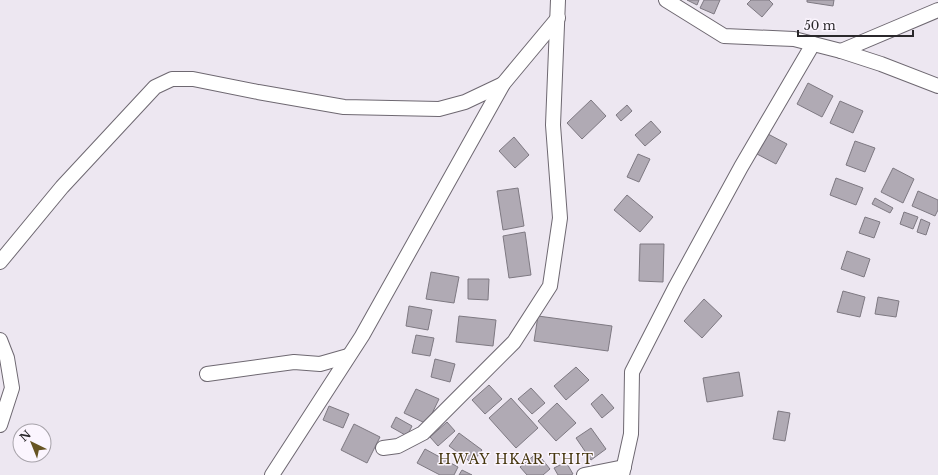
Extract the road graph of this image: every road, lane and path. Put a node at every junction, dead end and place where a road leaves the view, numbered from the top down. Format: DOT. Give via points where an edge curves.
graph roads {
  1 [pos="558,0"];
  2 [pos="666,0"];
  3 [pos="938,10"];
  4 [pos="558,18"];
  5 [pos="813,44"];
  6 [pos="842,50"];
  7 [pos="503,84"];
  8 [pos="938,86"];
  9 [pos="0,262"];
  10 [pos="0,340"];
  11 [pos="348,356"];
  12 [pos="207,374"];
  13 [pos="0,425"];
  14 [pos="383,448"];
  15 [pos="623,471"];
  16 [pos="272,475"];
  17 [pos="584,475"];
  1 -- 4 [label="street"];
  2 -- 5 [label="street" via="724,36 794,39"];
  3 -- 6 [label="street"];
  4 -- 7 [label="street"];
  4 -- 14 [label="street" via="553,125 560,218 550,286 514,342 422,433 398,446"];
  5 -- 6 [label="street"];
  5 -- 15 [label="street" via="741,167 632,372 630,434"];
  6 -- 8 [label="street"];
  7 -- 9 [label="street" via="465,102 431,108 344,106 194,80 172,79 155,87 62,187"];
  7 -- 11 [label="street" via="362,336"];
  10 -- 13 [label="street" via="7,358 12,388"];
  11 -- 12 [label="street" via="320,364 294,362"];
  11 -- 16 [label="street"];
  15 -- 17 [label="street"];
}
